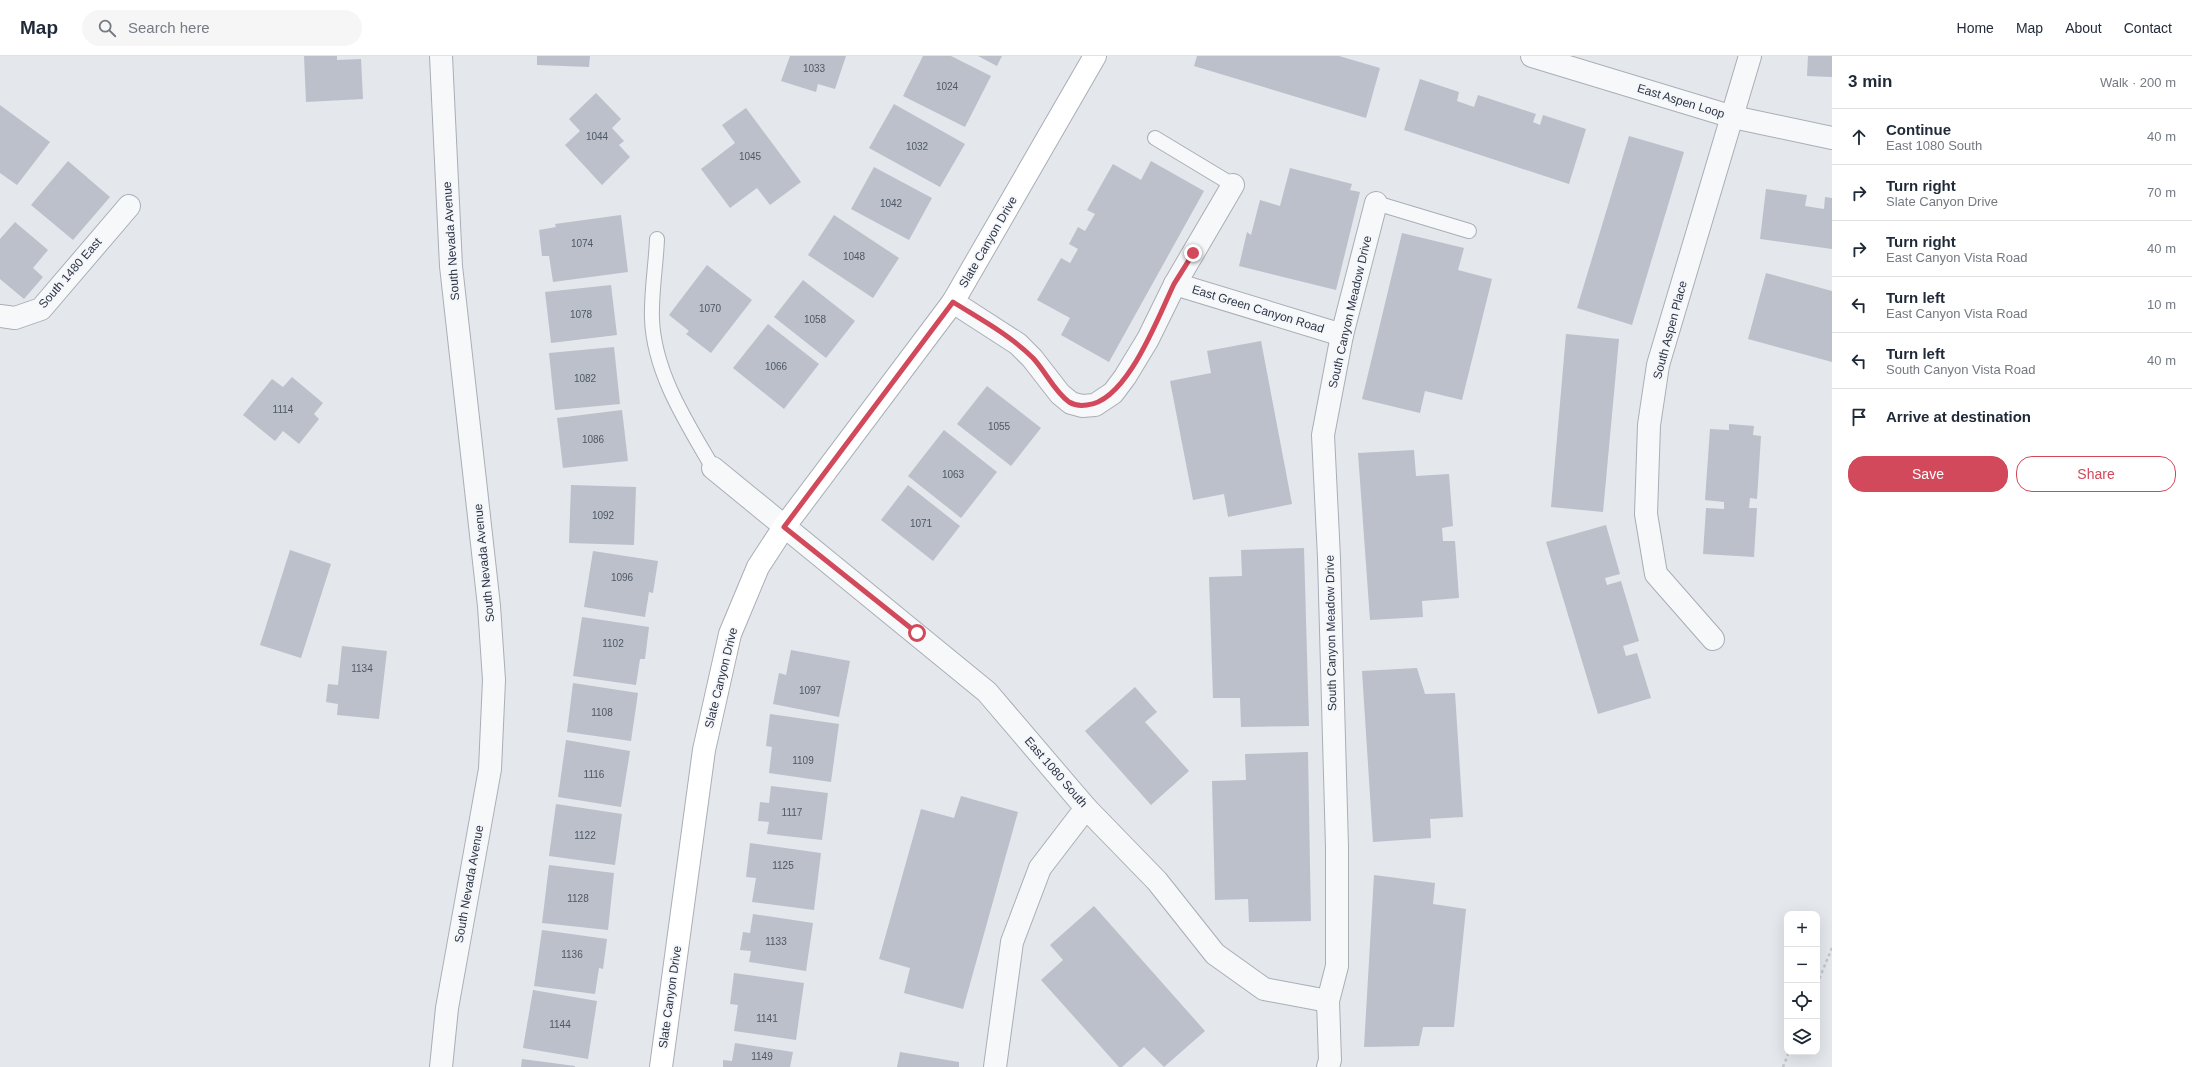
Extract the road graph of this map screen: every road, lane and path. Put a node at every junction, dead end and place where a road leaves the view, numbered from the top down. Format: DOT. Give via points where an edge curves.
graph roads {
  1 [pos="441,56"];
  2 [pos="1095,56"];
  3 [pos="1532,56"];
  4 [pos="1750,56"];
  5 [pos="1733,117"];
  6 [pos="1155,138"];
  7 [pos="1832,138"];
  8 [pos="1234,185"];
  9 [pos="1376,203"];
  10 [pos="129,206"];
  11 [pos="1469,231"];
  12 [pos="657,239"];
  13 [pos="1175,284"];
  14 [pos="953,302"];
  15 [pos="0,316"];
  16 [pos="1342,335"];
  17 [pos="713,468"];
  18 [pos="784,527"];
  19 [pos="1713,639"];
  20 [pos="1086,808"];
  21 [pos="1832,948"];
  22 [pos="1817,983"];
  23 [pos="1328,1001"];
  24 [pos="1788,1055"];
  25 [pos="441,1067"];
  26 [pos="661,1067"];
  27 [pos="995,1067"];
  28 [pos="1328,1067"];
  29 [pos="1783,1067"];
  1 -- 25 [label="street, South Nevada Avenue" via="451,266 490,606 494,680 490,769 447,1008"];
  2 -- 14 [label="street, Slate Canyon Drive"];
  3 -- 5 [label="street, East Aspen Loop"];
  4 -- 5 [label="street, South Aspen Place"];
  5 -- 7 [label="street, East Aspen Loop"];
  5 -- 19 [label="street, South Aspen Place" via="1658,365 1649,425 1646,471 1646,514 1656,574"];
  6 -- 8 [label="lane"];
  8 -- 13 [label="street"];
  9 -- 11 [label="lane"];
  9 -- 16 [label="street, South Canyon Meadow Drive"];
  10 -- 15 [label="street, South 1480 East" via="41,309 15,318"];
  12 -- 17 [label="lane" via="652,319 657,352 678,407"];
  13 -- 14 [label="street" via="1148,339 1125,377 1113,393 1095,405 1082,406 1071,403 1060,394 1018,344"];
  13 -- 16 [label="street, East Green Canyon Road"];
  14 -- 18 [label="street, Slate Canyon Drive"];
  16 -- 23 [label="street, South Canyon Meadow Drive" via="1323,435 1330,558 1337,855 1337,966"];
  17 -- 18 [label="street, East 1080 South"];
  18 -- 20 [label="street, East 1080 South" via="987,692"];
  18 -- 26 [label="street, Slate Canyon Drive" via="758,567 730,634 704,750"];
  20 -- 23 [label="street, East 1080 South" via="1157,881 1215,954 1264,988"];
  20 -- 27 [label="street" via="1040,868 1012,942"];
  21 -- 22 [label="path"];
  23 -- 28 [label="street, South Canyon Meadow Drive"];
  24 -- 29 [label="path"];
}
